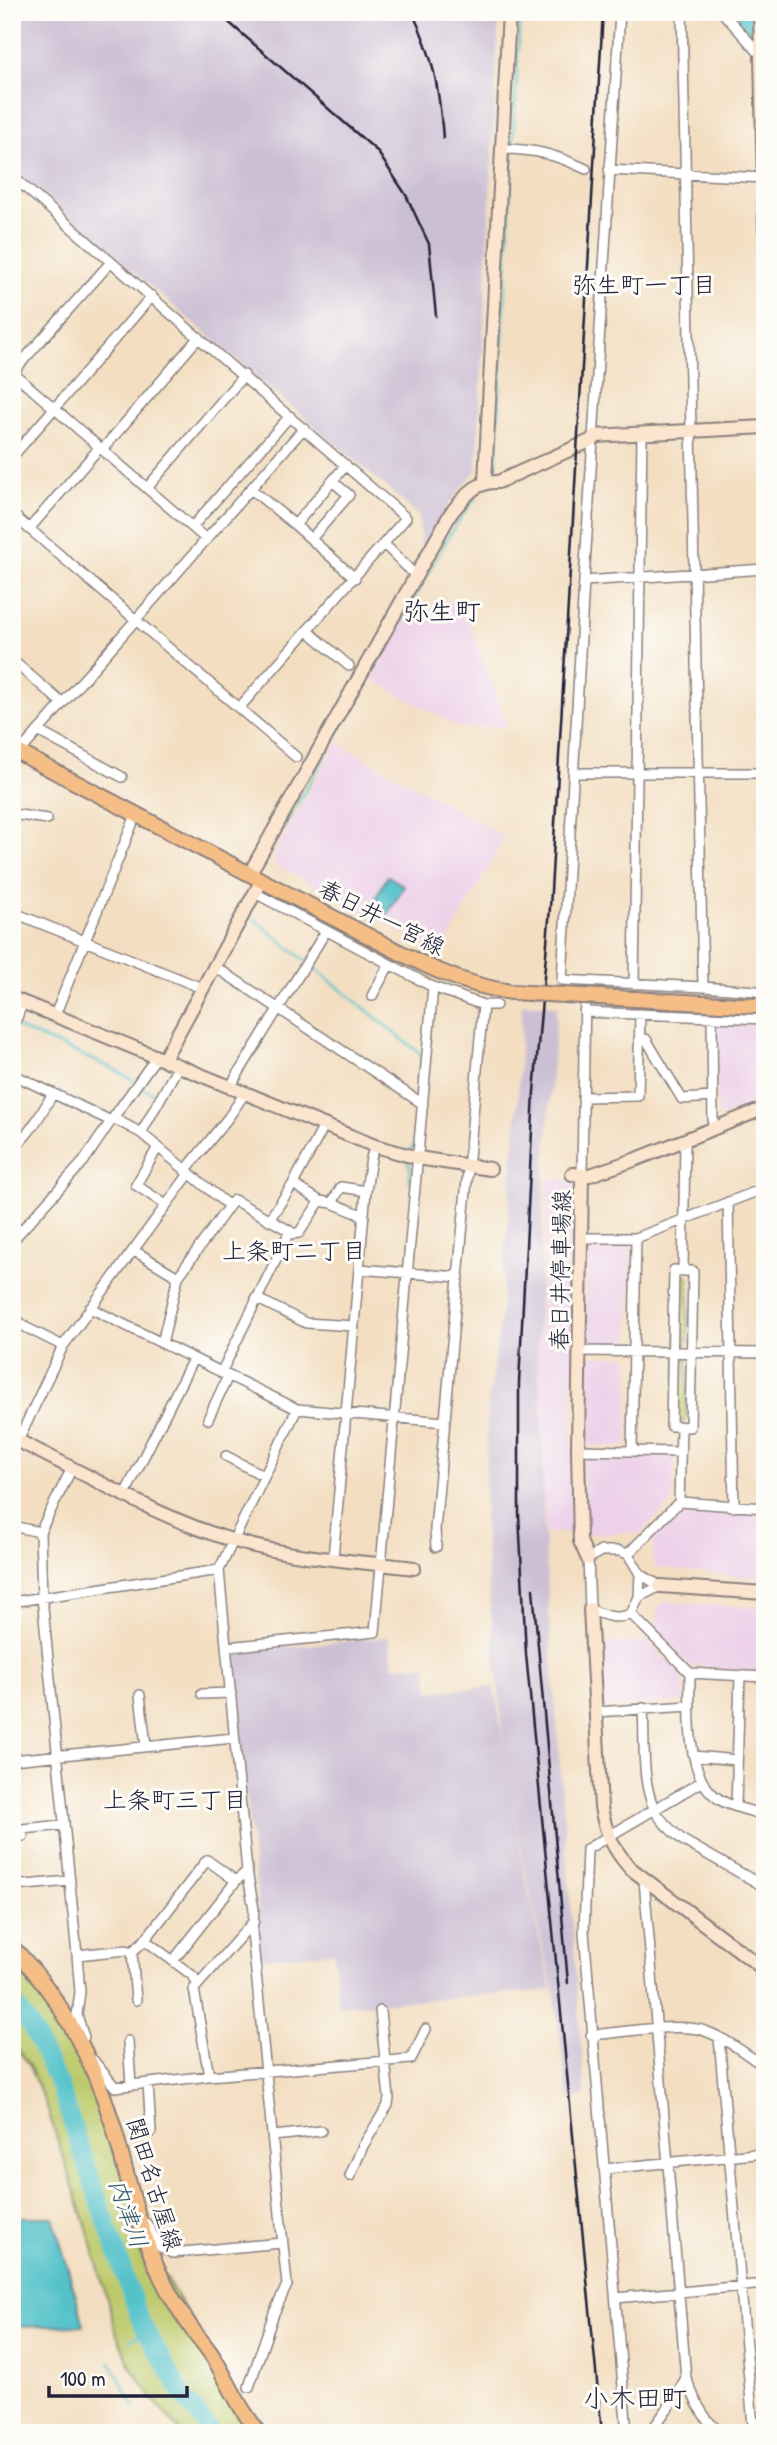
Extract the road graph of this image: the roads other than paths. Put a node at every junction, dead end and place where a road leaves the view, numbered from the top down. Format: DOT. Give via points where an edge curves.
graph roads {
  1 [pos="509,12"];
  2 [pos="621,12"];
  3 [pos="682,12"];
  4 [pos="722,12"];
  5 [pos="762,13"];
  6 [pos="762,54"];
  7 [pos="509,149"];
  8 [pos="586,169"];
  9 [pos="609,170"];
  10 [pos="684,175"];
  11 [pos="12,176"];
  12 [pos="764,178"];
  13 [pos="765,232"];
  14 [pos="111,262"];
  15 [pos="152,296"];
  16 [pos="199,337"];
  17 [pos="12,373"];
  18 [pos="244,375"];
  19 [pos="54,408"];
  20 [pos="290,416"];
  21 [pos="765,427"];
  22 [pos="304,428"];
  23 [pos="690,432"];
  24 [pos="642,435"];
  25 [pos="594,438"];
  26 [pos="101,449"];
  27 [pos="12,457"];
  28 [pos="346,465"];
  29 [pos="332,481"];
  30 [pos="485,481"];
  31 [pos="147,488"];
  32 [pos="251,489"];
  33 [pos="12,514"];
  34 [pos="295,525"];
  35 [pos="192,527"];
  36 [pos="29,529"];
  37 [pos="206,539"];
  38 [pos="311,539"];
  39 [pos="385,545"];
  40 [pos="765,569"];
  41 [pos="693,575"];
  42 [pos="416,576"];
  43 [pos="355,578"];
  44 [pos="640,578"];
  45 [pos="584,581"];
  46 [pos="135,621"];
  47 [pos="308,631"];
  48 [pos="12,660"];
  49 [pos="349,666"];
  50 [pos="62,703"];
  51 [pos="239,708"];
  52 [pos="38,731"];
  53 [pos="16,751"];
  54 [pos="296,757"];
  55 [pos="698,772"];
  56 [pos="574,773"];
  57 [pos="638,773"];
  58 [pos="765,773"];
  59 [pos="121,776"];
  60 [pos="12,814"];
  61 [pos="136,814"];
  62 [pos="47,819"];
  63 [pos="255,882"];
  64 [pos="12,912"];
  65 [pos="326,931"];
  66 [pos="86,942"];
  67 [pos="389,965"];
  68 [pos="214,966"];
  69 [pos="585,981"];
  70 [pos="634,984"];
  71 [pos="432,987"];
  72 [pos="202,988"];
  73 [pos="703,988"];
  74 [pos="372,996"];
  75 [pos="18,1000"];
  76 [pos="762,1002"];
  77 [pos="483,1005"];
  78 [pos="496,1005"];
  79 [pos="279,1007"];
  80 [pos="584,1012"];
  81 [pos="640,1014"];
  82 [pos="55,1015"];
  83 [pos="712,1018"];
  84 [pos="765,1019"];
  85 [pos="12,1030"];
  86 [pos="639,1039"];
  87 [pos="160,1057"];
  88 [pos="179,1065"];
  89 [pos="12,1074"];
  90 [pos="230,1087"];
  91 [pos="53,1093"];
  92 [pos="245,1093"];
  93 [pos="583,1097"];
  94 [pos="713,1097"];
  95 [pos="423,1104"];
  96 [pos="765,1108"];
  97 [pos="112,1120"];
  98 [pos="324,1126"];
  99 [pos="713,1128"];
  100 [pos="141,1133"];
  101 [pos="685,1140"];
  102 [pos="375,1146"];
  103 [pos="158,1147"];
  104 [pos="12,1150"];
  105 [pos="418,1158"];
  106 [pos="468,1166"];
  107 [pos="490,1169"];
  108 [pos="187,1172"];
  109 [pos="577,1175"];
  110 [pos="293,1184"];
  111 [pos="765,1188"];
  112 [pos="366,1191"];
  113 [pos="320,1201"];
  114 [pos="728,1202"];
  115 [pos="332,1203"];
  116 [pos="166,1205"];
  117 [pos="229,1206"];
  118 [pos="364,1216"];
  119 [pos="684,1219"];
  120 [pos="269,1220"];
  121 [pos="289,1234"];
  122 [pos="582,1238"];
  123 [pos="636,1238"];
  124 [pos="12,1241"];
  125 [pos="133,1250"];
  126 [pos="359,1269"];
  127 [pos="683,1271"];
  128 [pos="407,1273"];
  129 [pos="178,1277"];
  130 [pos="459,1277"];
  131 [pos="256,1298"];
  132 [pos="90,1308"];
  133 [pos="12,1315"];
  134 [pos="354,1326"];
  135 [pos="162,1343"];
  136 [pos="63,1346"];
  137 [pos="579,1351"];
  138 [pos="633,1351"];
  139 [pos="672,1352"];
  140 [pos="692,1352"];
  141 [pos="732,1352"];
  142 [pos="765,1353"];
  143 [pos="193,1359"];
  144 [pos="225,1374"];
  145 [pos="297,1409"];
  146 [pos="346,1412"];
  147 [pos="393,1417"];
  148 [pos="208,1419"];
  149 [pos="445,1422"];
  150 [pos="681,1427"];
  151 [pos="15,1440"];
  152 [pos="578,1450"];
  153 [pos="632,1451"];
  154 [pos="680,1452"];
  155 [pos="226,1456"];
  156 [pos="72,1468"];
  157 [pos="264,1476"];
  158 [pos="125,1494"];
  159 [pos="679,1502"];
  160 [pos="734,1507"];
  161 [pos="765,1508"];
  162 [pos="12,1527"];
  163 [pos="40,1532"];
  164 [pos="233,1541"];
  165 [pos="436,1547"];
  166 [pos="628,1554"];
  167 [pos="333,1558"];
  168 [pos="589,1559"];
  169 [pos="380,1564"];
  170 [pos="414,1568"];
  171 [pos="219,1570"];
  172 [pos="640,1574"];
  173 [pos="660,1586"];
  174 [pos="765,1593"];
  175 [pos="42,1597"];
  176 [pos="639,1597"];
  177 [pos="12,1602"];
  178 [pos="590,1609"];
  179 [pos="631,1614"];
  180 [pos="227,1647"];
  181 [pos="690,1673"];
  182 [pos="740,1676"];
  183 [pos="765,1677"];
  184 [pos="231,1693"];
  185 [pos="202,1694"];
  186 [pos="140,1695"];
  187 [pos="690,1706"];
  188 [pos="643,1709"];
  189 [pos="595,1712"];
  190 [pos="234,1738"];
  191 [pos="146,1746"];
  192 [pos="57,1755"];
  193 [pos="694,1756"];
  194 [pos="12,1759"];
  195 [pos="737,1760"];
  196 [pos="701,1782"];
  197 [pos="736,1806"];
  198 [pos="654,1809"];
  199 [pos="765,1815"];
  200 [pos="64,1825"];
  201 [pos="23,1836"];
  202 [pos="608,1836"];
  203 [pos="247,1871"];
  204 [pos="644,1880"];
  205 [pos="70,1881"];
  206 [pos="236,1881"];
  207 [pos="14,1886"];
  208 [pos="765,1887"];
  209 [pos="254,1921"];
  210 [pos="145,1940"];
  211 [pos="12,1947"];
  212 [pos="132,1952"];
  213 [pos="77,1955"];
  214 [pos="173,1961"];
  215 [pos="765,1970"];
  216 [pos="198,1984"];
  217 [pos="136,2000"];
  218 [pos="380,2011"];
  219 [pos="426,2029"];
  220 [pos="657,2030"];
  221 [pos="592,2035"];
  222 [pos="719,2038"];
  223 [pos="128,2041"];
  224 [pos="82,2049"];
  225 [pos="385,2060"];
  226 [pos="765,2067"];
  227 [pos="267,2071"];
  228 [pos="209,2076"];
  229 [pos="148,2084"];
  230 [pos="131,2085"];
  231 [pos="150,2132"];
  232 [pos="321,2132"];
  233 [pos="273,2136"];
  234 [pos="765,2153"];
  235 [pos="729,2156"];
  236 [pos="669,2162"];
  237 [pos="604,2169"];
  238 [pos="350,2176"];
  239 [pos="135,2206"];
  240 [pos="282,2243"];
  241 [pos="765,2284"];
  242 [pos="740,2286"];
  243 [pos="680,2291"];
  244 [pos="616,2298"];
  245 [pos="686,2378"];
  246 [pos="249,2387"];
  247 [pos="765,2420"];
  248 [pos="751,2429"];
  249 [pos="260,2433"];
  250 [pos="627,2433"];
  251 [pos="650,2433"];
  252 [pos="721,2433"];
  1 -- 7 [label="street"];
  2 -- 9 [label="street"];
  3 -- 10 [label="street"];
  4 -- 6 [label="street"];
  5 -- 6 [label="street"];
  6 -- 12 [label="street"];
  7 -- 8 [label="street" via="552,153"];
  7 -- 30 [label="street"];
  9 -- 10 [label="street"];
  9 -- 25 [label="street"];
  10 -- 12 [label="street"];
  10 -- 23 [label="street"];
  11 -- 14 [label="street"];
  12 -- 13 [label="street"];
  14 -- 15 [label="street"];
  14 -- 17 [label="street"];
  15 -- 16 [label="street"];
  15 -- 19 [label="street"];
  16 -- 18 [label="street"];
  16 -- 26 [label="street"];
  17 -- 19 [label="street"];
  18 -- 20 [label="street"];
  18 -- 31 [label="street"];
  19 -- 26 [label="street"];
  19 -- 27 [label="street"];
  20 -- 22 [label="street"];
  20 -- 35 [label="street"];
  21 -- 23 [label="street"];
  22 -- 28 [label="street"];
  22 -- 32 [label="street"];
  23 -- 24 [label="street"];
  23 -- 41 [label="street"];
  24 -- 25 [label="street"];
  24 -- 44 [label="street"];
  25 -- 30 [label="street" via="498,482"];
  25 -- 45 [label="street"];
  26 -- 31 [label="street"];
  26 -- 36 [label="street"];
  28 -- 29 [label="street"];
  28 -- 39 [label="street" via="407,518"];
  29 -- 34 [label="street"];
  29 -- 38 [label="street" via="349,495"];
  30 -- 42 [label="street" via="451,513"];
  31 -- 35 [label="street"];
  32 -- 34 [label="street"];
  32 -- 37 [label="street"];
  33 -- 36 [label="street"];
  34 -- 38 [label="street"];
  35 -- 37 [label="street"];
  36 -- 46 [label="street"];
  37 -- 46 [label="street"];
  38 -- 43 [label="street"];
  39 -- 42 [label="street"];
  39 -- 43 [label="street"];
  40 -- 41 [label="street"];
  41 -- 44 [label="street"];
  41 -- 55 [label="street"];
  42 -- 63 [label="street"];
  43 -- 47 [label="street"];
  44 -- 45 [label="street"];
  44 -- 57 [label="street"];
  45 -- 56 [label="street"];
  46 -- 50 [label="street"];
  46 -- 51 [label="street"];
  47 -- 49 [label="street"];
  47 -- 51 [label="street"];
  48 -- 50 [label="street"];
  50 -- 52 [label="street"];
  51 -- 54 [label="street"];
  52 -- 53 [label="street"];
  52 -- 59 [label="street"];
  53 -- 61 [label="main road, 春日井一宮線"];
  55 -- 57 [label="street"];
  55 -- 58 [label="street"];
  55 -- 73 [label="street"];
  56 -- 57 [label="street"];
  56 -- 69 [label="street" via="562,980"];
  57 -- 70 [label="street"];
  60 -- 62 [label="street"];
  61 -- 63 [label="main road, 春日井一宮線"];
  61 -- 66 [label="street"];
  63 -- 65 [label="street"];
  63 -- 68 [label="street"];
  63 -- 76 [label="main road, 春日井一宮線, bridge" via="280,890 425,966 482,988"];
  64 -- 66 [label="street"];
  65 -- 67 [label="street"];
  65 -- 79 [label="street"];
  66 -- 72 [label="street"];
  66 -- 82 [label="street"];
  67 -- 71 [label="street"];
  67 -- 74 [label="street"];
  68 -- 72 [label="street"];
  68 -- 79 [label="street"];
  69 -- 70 [label="street"];
  69 -- 80 [label="street"];
  70 -- 73 [label="street"];
  71 -- 77 [label="street"];
  71 -- 95 [label="street"];
  72 -- 87 [label="street"];
  73 -- 76 [label="street" via="756,991"];
  75 -- 82 [label="street"];
  75 -- 85 [label="street"];
  77 -- 78 [label="street"];
  77 -- 106 [label="street"];
  79 -- 90 [label="street"];
  79 -- 95 [label="street"];
  80 -- 81 [label="street"];
  80 -- 93 [label="street"];
  81 -- 83 [label="street"];
  81 -- 86 [label="street"];
  82 -- 87 [label="street"];
  83 -- 84 [label="street"];
  83 -- 94 [label="street"];
  86 -- 93 [label="street" via="638,1096"];
  86 -- 94 [label="street" via="646,1039 682,1099"];
  87 -- 88 [label="street"];
  87 -- 97 [label="street"];
  88 -- 90 [label="street"];
  88 -- 100 [label="street"];
  89 -- 91 [label="street"];
  90 -- 92 [label="street"];
  91 -- 97 [label="street"];
  91 -- 104 [label="street" via="39,1120"];
  92 -- 98 [label="street"];
  92 -- 108 [label="street"];
  93 -- 109 [label="street"];
  94 -- 99 [label="street"];
  95 -- 105 [label="street"];
  96 -- 99 [label="street, 春日井停車場線"];
  97 -- 100 [label="street"];
  97 -- 124 [label="street" via="84,1161"];
  98 -- 102 [label="street"];
  98 -- 110 [label="street"];
  99 -- 101 [label="street, 春日井停車場線"];
  100 -- 103 [label="street"];
  101 -- 109 [label="street, 春日井停車場線"];
  101 -- 119 [label="street"];
  102 -- 105 [label="street"];
  102 -- 112 [label="street"];
  103 -- 108 [label="street"];
  103 -- 116 [label="street" via="136,1185"];
  105 -- 106 [label="street"];
  105 -- 128 [label="street"];
  106 -- 107 [label="street"];
  106 -- 130 [label="street"];
  108 -- 116 [label="street"];
  108 -- 117 [label="street"];
  109 -- 122 [label="street, 春日井停車場線"];
  110 -- 113 [label="street"];
  110 -- 120 [label="street"];
  111 -- 114 [label="street"];
  112 -- 115 [label="street" via="341,1187"];
  112 -- 118 [label="street"];
  113 -- 115 [label="street"];
  113 -- 121 [label="street" via="299,1233"];
  114 -- 119 [label="street"];
  114 -- 141 [label="street"];
  115 -- 118 [label="street"];
  116 -- 125 [label="street"];
  117 -- 120 [label="street" via="234,1200"];
  117 -- 129 [label="street"];
  118 -- 126 [label="street"];
  119 -- 123 [label="street"];
  119 -- 127 [label="street"];
  120 -- 121 [label="street"];
  121 -- 131 [label="street"];
  122 -- 123 [label="street"];
  122 -- 137 [label="street, 春日井停車場線"];
  123 -- 138 [label="street"];
  125 -- 129 [label="street"];
  125 -- 132 [label="street"];
  126 -- 128 [label="street"];
  126 -- 134 [label="street"];
  127 -- 139 [label="street" via="674,1270"];
  127 -- 140 [label="street" via="693,1271"];
  128 -- 130 [label="street"];
  128 -- 147 [label="street"];
  129 -- 135 [label="street"];
  130 -- 149 [label="street"];
  131 -- 134 [label="street" via="306,1323"];
  131 -- 144 [label="street"];
  132 -- 135 [label="street"];
  132 -- 136 [label="street"];
  133 -- 136 [label="street"];
  134 -- 146 [label="street"];
  135 -- 143 [label="street"];
  136 -- 151 [label="street"];
  137 -- 138 [label="street"];
  137 -- 152 [label="street, 春日井停車場線"];
  138 -- 139 [label="street"];
  138 -- 153 [label="street"];
  139 -- 140 [label="street"];
  139 -- 150 [label="street" via="671,1426"];
  140 -- 141 [label="street"];
  140 -- 150 [label="street" via="690,1427"];
  141 -- 142 [label="street"];
  141 -- 160 [label="street"];
  143 -- 144 [label="street"];
  143 -- 158 [label="street"];
  144 -- 145 [label="street"];
  144 -- 148 [label="street"];
  145 -- 146 [label="street"];
  145 -- 157 [label="street"];
  146 -- 147 [label="street"];
  146 -- 167 [label="street"];
  147 -- 149 [label="street"];
  147 -- 169 [label="street"];
  149 -- 165 [label="street"];
  150 -- 154 [label="street"];
  151 -- 156 [label="street"];
  152 -- 153 [label="street"];
  152 -- 168 [label="street, 春日井停車場線" via="580,1541"];
  153 -- 154 [label="street"];
  154 -- 159 [label="street"];
  155 -- 157 [label="street"];
  156 -- 158 [label="street"];
  156 -- 163 [label="street"];
  157 -- 164 [label="street"];
  158 -- 164 [label="street"];
  159 -- 160 [label="street"];
  159 -- 166 [label="street"];
  160 -- 161 [label="street"];
  162 -- 163 [label="street"];
  163 -- 175 [label="street"];
  164 -- 167 [label="street"];
  164 -- 171 [label="street"];
  166 -- 168 [label="street" via="601,1551"];
  166 -- 172 [label="street"];
  167 -- 169 [label="street"];
  168 -- 178 [label="street"];
  169 -- 170 [label="street"];
  169 -- 180 [label="street" via="375,1632"];
  171 -- 175 [label="street"];
  171 -- 180 [label="street"];
  172 -- 173 [label="street"];
  172 -- 176 [label="street"];
  173 -- 174 [label="street"];
  173 -- 176 [label="street"];
  175 -- 177 [label="street"];
  175 -- 192 [label="street"];
  176 -- 179 [label="street"];
  178 -- 179 [label="street" via="604,1616"];
  178 -- 189 [label="street"];
  179 -- 181 [label="street"];
  180 -- 184 [label="street"];
  181 -- 182 [label="street"];
  181 -- 187 [label="street"];
  182 -- 183 [label="street"];
  182 -- 195 [label="street"];
  184 -- 185 [label="street"];
  184 -- 190 [label="street"];
  186 -- 191 [label="street"];
  187 -- 188 [label="street"];
  187 -- 193 [label="street"];
  188 -- 189 [label="street"];
  188 -- 198 [label="street" via="647,1781"];
  189 -- 202 [label="street" via="601,1807"];
  190 -- 191 [label="street"];
  190 -- 203 [label="street"];
  191 -- 192 [label="street"];
  192 -- 194 [label="street"];
  192 -- 200 [label="street"];
  193 -- 195 [label="street"];
  193 -- 196 [label="street"];
  195 -- 197 [label="street"];
  196 -- 197 [label="street"];
  196 -- 198 [label="street"];
  197 -- 199 [label="street"];
  198 -- 202 [label="street"];
  198 -- 208 [label="street" via="684,1841"];
  200 -- 201 [label="street" via="22,1829"];
  200 -- 205 [label="street"];
  202 -- 204 [label="street" via="619,1855"];
  202 -- 221 [label="street" via="587,1849 585,1866 584,1932"];
  203 -- 206 [label="street"];
  203 -- 209 [label="street"];
  204 -- 215 [label="street"];
  204 -- 220 [label="street"];
  205 -- 207 [label="street"];
  205 -- 213 [label="street"];
  206 -- 210 [label="street" via="207,1860"];
  206 -- 214 [label="street"];
  209 -- 216 [label="street"];
  209 -- 227 [label="street"];
  210 -- 212 [label="street"];
  210 -- 214 [label="street"];
  211 -- 224 [label="main road, 関田名古屋線" via="46,1987"];
  212 -- 213 [label="street"];
  212 -- 217 [label="street"];
  213 -- 224 [label="street"];
  214 -- 216 [label="street"];
  216 -- 228 [label="street" via="194,1990"];
  218 -- 225 [label="street"];
  219 -- 225 [label="street" via="411,2059"];
  220 -- 221 [label="street"];
  220 -- 222 [label="street" via="702,2030"];
  220 -- 236 [label="street"];
  221 -- 237 [label="street"];
  222 -- 226 [label="street"];
  222 -- 235 [label="street"];
  223 -- 230 [label="street"];
  224 -- 230 [label="street" via="115,2087"];
  224 -- 239 [label="main road, 関田名古屋線" via="112,2120"];
  225 -- 227 [label="street"];
  225 -- 238 [label="street" via="387,2105"];
  227 -- 228 [label="street"];
  227 -- 233 [label="street"];
  228 -- 229 [label="street"];
  229 -- 230 [label="street"];
  229 -- 231 [label="street"];
  232 -- 233 [label="street"];
  233 -- 240 [label="street"];
  234 -- 235 [label="street"];
  235 -- 236 [label="street"];
  235 -- 242 [label="street"];
  236 -- 237 [label="street"];
  236 -- 243 [label="street"];
  237 -- 244 [label="street"];
  239 -- 240 [label="street" via="160,2247 172,2253"];
  239 -- 249 [label="main road, 関田名古屋線" via="172,2297"];
  240 -- 246 [label="street" via="287,2285"];
  241 -- 242 [label="street"];
  242 -- 243 [label="street"];
  242 -- 248 [label="street"];
  243 -- 244 [label="street"];
  243 -- 245 [label="street"];
  244 -- 250 [label="street"];
  245 -- 251 [label="street"];
  245 -- 252 [label="street" via="697,2406"];
  247 -- 248 [label="street"];
}
